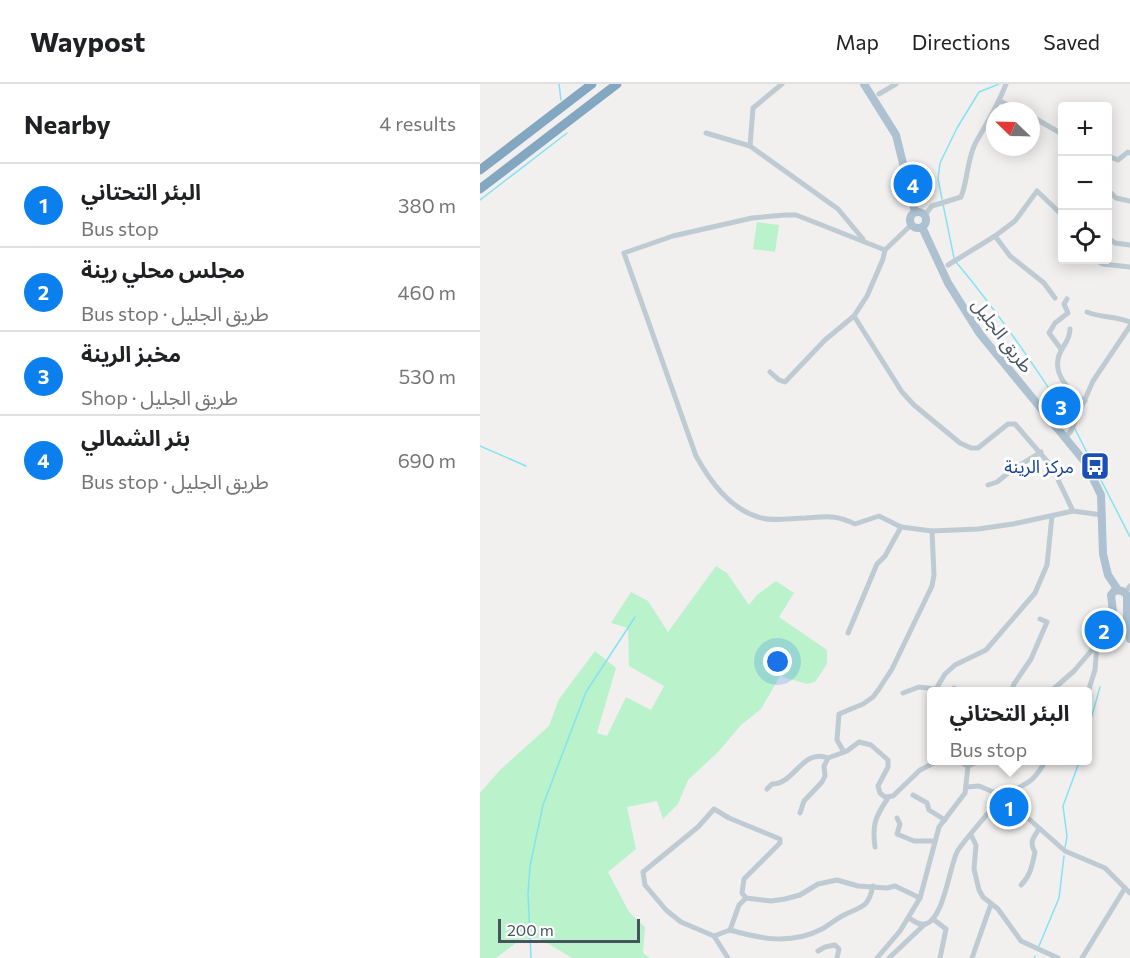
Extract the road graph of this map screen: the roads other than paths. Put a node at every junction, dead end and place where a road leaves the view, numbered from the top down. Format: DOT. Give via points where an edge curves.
graph roads {
  1 [pos="592,84"];
  2 [pos="617,84"];
  3 [pos="782,84"];
  4 [pos="864,84"];
  5 [pos="896,84"];
  6 [pos="1006,84"];
  7 [pos="879,94"];
  8 [pos="1000,101"];
  9 [pos="1040,121"];
  10 [pos="1058,132"];
  11 [pos="706,133"];
  12 [pos="750,146"];
  13 [pos="1130,153"];
  14 [pos="1112,158"];
  15 [pos="480,170"];
  16 [pos="480,189"];
  17 [pos="1112,194"];
  18 [pos="1130,201"];
  19 [pos="1058,211"];
  20 [pos="915,212"];
  21 [pos="925,215"];
  22 [pos="911,225"];
  23 [pos="922,227"];
  24 [pos="995,236"];
  25 [pos="863,240"];
  26 [pos="1112,241"];
  27 [pos="1130,245"];
  28 [pos="885,250"];
  29 [pos="1103,264"];
  30 [pos="948,265"];
  31 [pos="1130,267"];
  32 [pos="1055,298"];
  33 [pos="1067,299"];
  34 [pos="1087,312"];
  35 [pos="854,316"];
  36 [pos="1130,324"];
  37 [pos="1070,329"];
  38 [pos="1061,349"];
  39 [pos="770,372"];
  40 [pos="1085,401"];
  41 [pos="1065,438"];
  42 [pos="1041,452"];
  43 [pos="988,485"];
  44 [pos="1073,512"];
  45 [pos="1102,515"];
  46 [pos="1052,516"];
  47 [pos="901,527"];
  48 [pos="932,531"];
  49 [pos="1121,590"];
  50 [pos="1040,619"];
  51 [pos="1120,622"];
  52 [pos="848,633"];
  53 [pos="1130,639"];
  54 [pos="1097,644"];
  55 [pos="937,687"];
  56 [pos="1013,687"];
  57 [pos="1055,687"];
  58 [pos="1090,687"];
  59 [pos="927,688"];
  60 [pos="903,693"];
  61 [pos="844,752"];
  62 [pos="828,758"];
  63 [pos="930,765"];
  64 [pos="1043,765"];
  65 [pos="968,766"];
  66 [pos="967,787"];
  67 [pos="767,789"];
  68 [pos="913,795"];
  69 [pos="1003,796"];
  70 [pos="888,798"];
  71 [pos="800,813"];
  72 [pos="897,818"];
  73 [pos="945,820"];
  74 [pos="1039,829"];
  75 [pos="970,835"];
  76 [pos="934,841"];
  77 [pos="875,848"];
  78 [pos="1021,885"];
  79 [pos="873,886"];
  80 [pos="1125,888"];
  81 [pos="1130,893"];
  82 [pos="746,897"];
  83 [pos="920,898"];
  84 [pos="991,904"];
  85 [pos="909,918"];
  86 [pos="933,919"];
  87 [pos="926,924"];
  88 [pos="730,930"];
  89 [pos="714,936"];
  90 [pos="818,951"];
  91 [pos="728,958"];
  92 [pos="837,958"];
  93 [pos="877,958"];
  94 [pos="890,958"];
  95 [pos="940,958"];
  96 [pos="972,958"];
  97 [pos="1058,958"];
  98 [pos="1082,958"];
  1 -- 15 [label="highway"];
  2 -- 16 [label="highway"];
  3 -- 12 [label="street" via="753,108"];
  4 -- 20 [label="main road" via="896,135"];
  5 -- 7 [label="street"];
  6 -- 8 [label="street"];
  8 -- 21 [label="street" via="975,144 961,197 932,206"];
  9 -- 10 [label="street"];
  11 -- 12 [label="street"];
  12 -- 25 [label="street" via="838,210"];
  13 -- 14 [label="street" via="1118,160"];
  17 -- 18 [label="street"];
  19 -- 24 [label="street" via="1037,191 1015,221"];
  20 -- 21 [label="main road"];
  20 -- 22 [label="main road" via="910,218"];
  21 -- 23 [label="main road"];
  22 -- 23 [label="main road"];
  22 -- 28 [label="street"];
  23 -- 41 [label="main road, طريق الجليل" via="948,283 980,334"];
  24 -- 30 [label="street"];
  24 -- 32 [label="street" via="1010,256 1044,283"];
  25 -- 28 [label="street"];
  25 -- 47 [label="street" via="796,215 785,215 752,218 673,236 624,254 696,456 726,498 758,517 839,516 855,524 879,516"];
  26 -- 27 [label="street"];
  28 -- 35 [label="street" via="867,296"];
  29 -- 31 [label="street"];
  33 -- 38 [label="street" via="1064,304 1068,312 1049,333"];
  34 -- 36 [label="street" via="1121,318"];
  35 -- 39 [label="street" via="786,382"];
  35 -- 42 [label="street" via="902,392 960,443 978,448 1012,423"];
  36 -- 40 [label="street" via="1093,381"];
  37 -- 38 [label="street"];
  38 -- 40 [label="street" via="1058,360 1062,381 1070,392"];
  40 -- 41 [label="street"];
  41 -- 45 [label="main road, طريق الجليل" via="1093,477 1101,495"];
  42 -- 43 [label="street"];
  42 -- 44 [label="street" via="1060,481"];
  44 -- 45 [label="street"];
  44 -- 46 [label="street"];
  45 -- 49 [label="main road, طريق الجليل" via="1100,557 1105,578"];
  46 -- 48 [label="street" via="990,528"];
  46 -- 55 [label="street" via="1047,565 1035,593 986,650 955,665"];
  47 -- 48 [label="street"];
  47 -- 52 [label="street" via="877,564"];
  48 -- 61 [label="street" via="932,586 892,669 873,698 839,714 837,740"];
  49 -- 51 [label="main road"];
  49 -- 51 [label="main road" via="1110,600"];
  50 -- 56 [label="street" via="1047,622"];
  51 -- 53 [label="main road"];
  51 -- 54 [label="street"];
  54 -- 57 [label="street"];
  54 -- 58 [label="street"];
  59 -- 60 [label="street"];
  61 -- 62 [label="street"];
  61 -- 70 [label="street" via="859,742 885,755 889,764 878,786"];
  62 -- 67 [label="street" via="804,761 785,781"];
  62 -- 71 [label="street" via="825,776 804,801"];
  63 -- 70 [label="street"];
  64 -- 69 [label="street" via="1035,778"];
  65 -- 66 [label="street"];
  66 -- 69 [label="street" via="979,786"];
  66 -- 73 [label="street"];
  68 -- 73 [label="street"];
  69 -- 74 [label="street"];
  69 -- 75 [label="street"];
  70 -- 77 [label="street" via="873,828"];
  72 -- 76 [label="street" via="897,834 915,841"];
  73 -- 76 [label="street"];
  74 -- 78 [label="street" via="1031,841 1035,852 1030,875"];
  74 -- 80 [label="street" via="1065,851 1105,868"];
  75 -- 84 [label="street" via="976,845 974,869 979,890"];
  75 -- 86 [label="street" via="957,853"];
  76 -- 83 [label="street"];
  79 -- 82 [label="street" via="837,880 785,899"];
  79 -- 83 [label="street" via="895,886"];
  79 -- 88 [label="street" via="863,907 823,929 795,938 766,939"];
  80 -- 81 [label="street"];
  80 -- 98 [label="street"];
  82 -- 88 [label="street"];
  82 -- 89 [label="street" via="742,893 744,879 780,839 714,809 643,872 645,885 666,910 681,922"];
  83 -- 85 [label="street"];
  84 -- 96 [label="street"];
  84 -- 97 [label="street" via="1021,941"];
  85 -- 87 [label="street"];
  85 -- 93 [label="street"];
  86 -- 87 [label="street"];
  86 -- 95 [label="street" via="946,929"];
  87 -- 94 [label="street"];
  88 -- 89 [label="street"];
  89 -- 91 [label="street"];
  90 -- 92 [label="street" via="835,945"];
}
